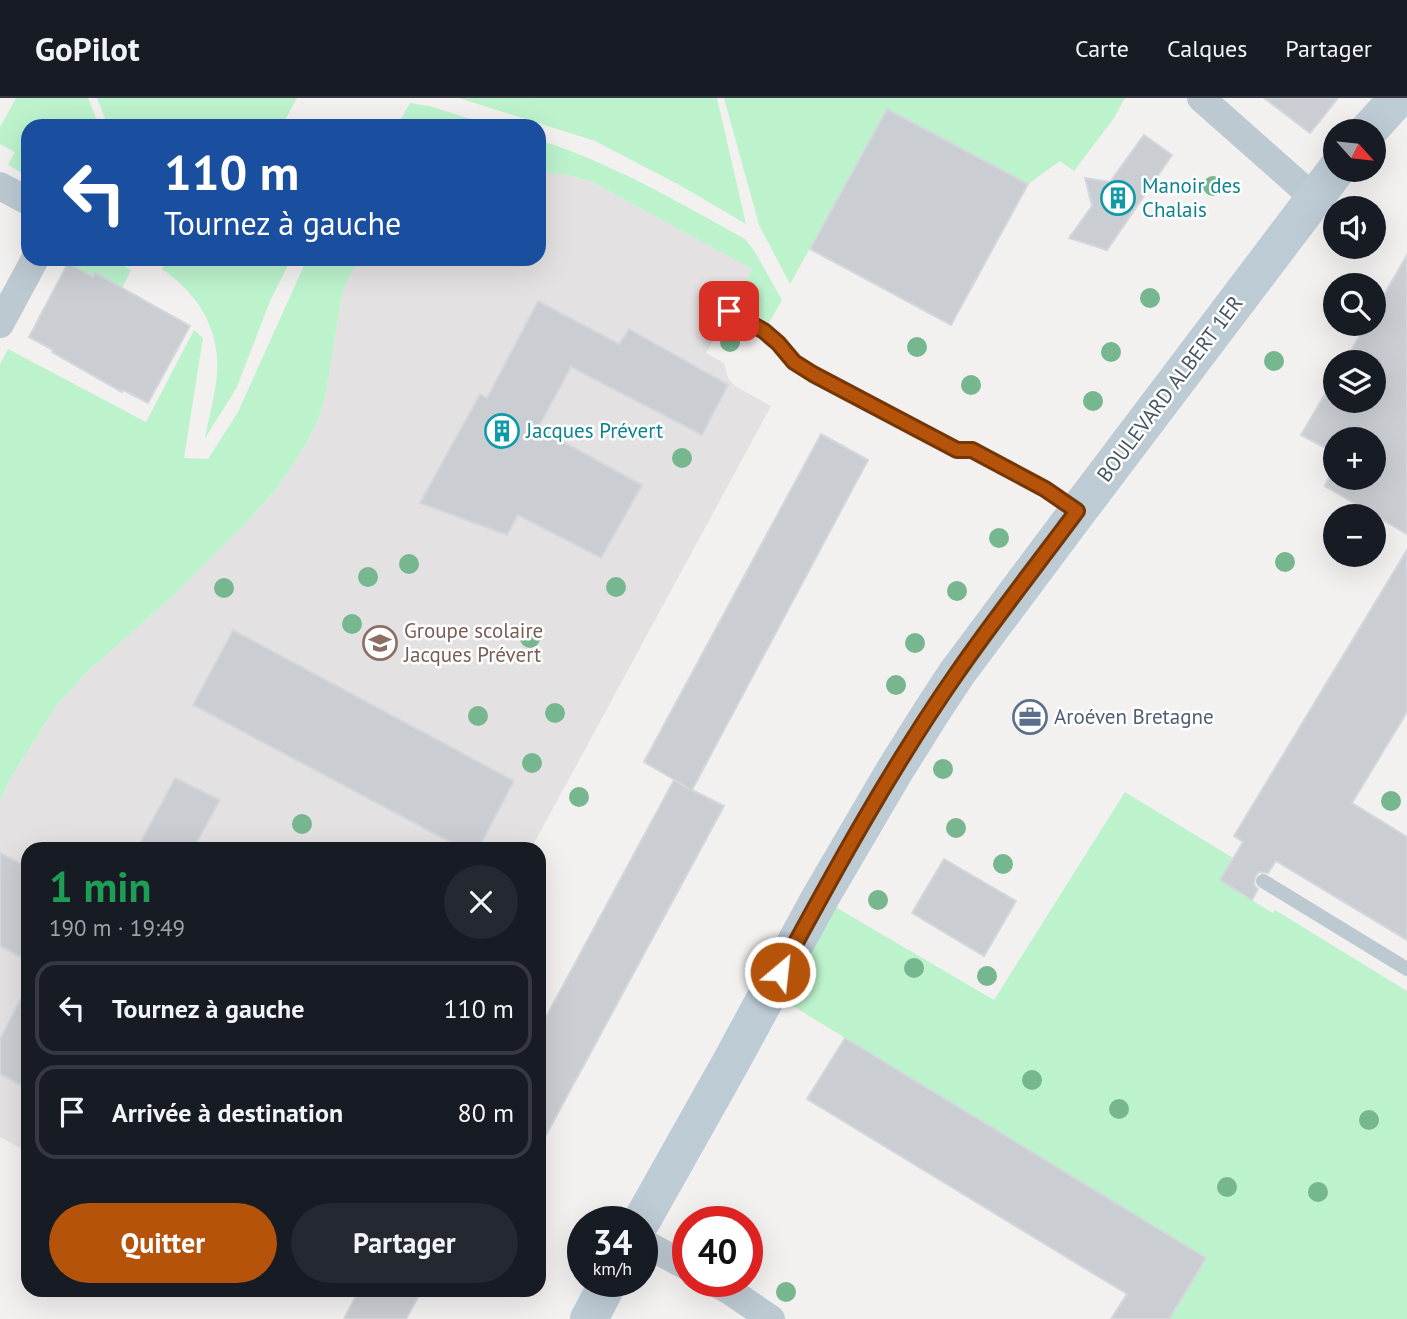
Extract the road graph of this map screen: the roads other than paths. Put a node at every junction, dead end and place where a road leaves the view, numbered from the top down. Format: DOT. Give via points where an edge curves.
graph roads {
  1 [pos="1201,98"];
  2 [pos="1398,98"];
  3 [pos="1379,119"];
  4 [pos="1325,184"];
  5 [pos="0,186"];
  6 [pos="21,197"];
  7 [pos="31,266"];
  8 [pos="729,311"];
  9 [pos="0,324"];
  10 [pos="1077,511"];
  11 [pos="1263,881"];
  12 [pos="1407,969"];
  13 [pos="650,1206"];
  14 [pos="601,1297"];
  15 [pos="739,1297"];
  16 [pos="589,1319"];
  17 [pos="771,1319"];
  1 -- 4 [label="street"];
  2 -- 3 [label="street"];
  4 -- 10 [label="street, BOULEVARD ALBERT 1ER"];
  5 -- 6 [label="street"];
  7 -- 9 [label="street"];
  8 -- 10 [label="lane" via="764,331 794,362 813,374 957,450 985,456"];
  10 -- 13 [label="street, BOULEVARD ALBERT 1ER" via="957,673 895,770"];
  11 -- 12 [label="lane"];
  14 -- 16 [label="street"];
  15 -- 17 [label="street"];
}
